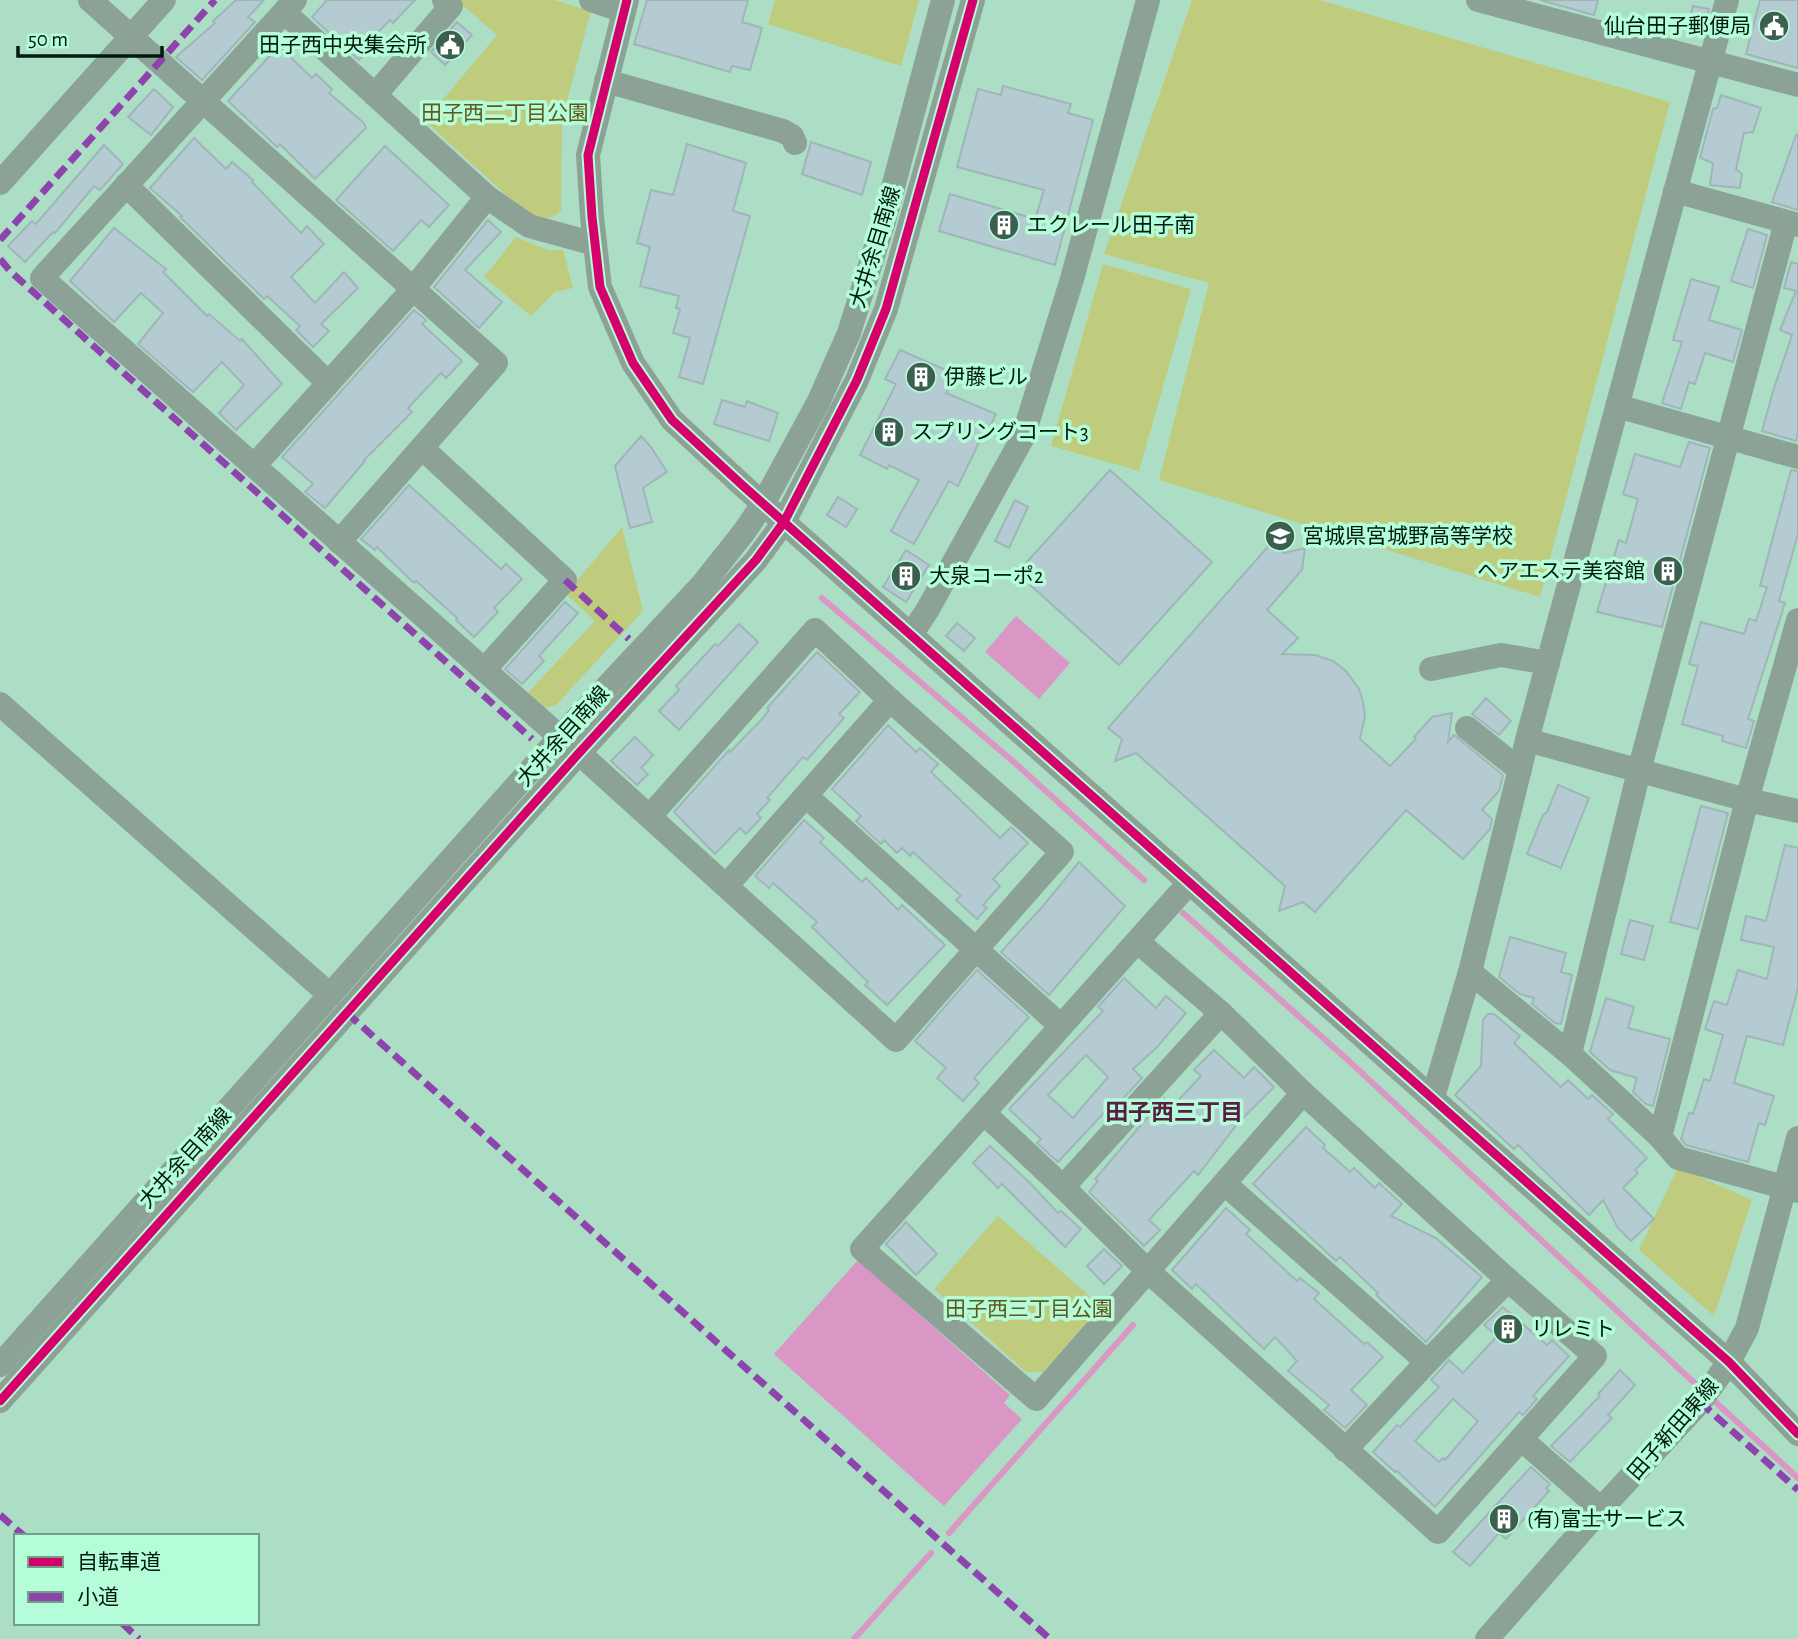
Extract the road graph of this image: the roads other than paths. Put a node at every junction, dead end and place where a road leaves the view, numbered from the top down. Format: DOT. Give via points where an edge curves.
graph roads {
  1 [pos="90,0"];
  2 [pos="164,0"];
  3 [pos="444,0"];
  4 [pos="591,0"];
  5 [pos="943,0"];
  6 [pos="972,0"];
  7 [pos="1148,0"];
  8 [pos="1478,0"];
  9 [pos="1727,0"];
  10 [pos="625,5"];
  11 [pos="289,6"];
  12 [pos="130,37"];
  13 [pos="1710,62"];
  14 [pos="606,81"];
  15 [pos="1798,85"];
  16 [pos="375,94"];
  17 [pos="202,100"];
  18 [pos="794,143"];
  19 [pos="0,183"];
  20 [pos="125,185"];
  21 [pos="1675,191"];
  22 [pos="487,197"];
  23 [pos="1792,223"];
  24 [pos="595,244"];
  25 [pos="413,289"];
  26 [pos="328,383"];
  27 [pos="1618,406"];
  28 [pos="1729,436"];
  29 [pos="422,448"];
  30 [pos="1798,457"];
  31 [pos="254,466"];
  32 [pos="763,504"];
  33 [pos="784,522"];
  34 [pos="340,542"];
  35 [pos="1798,620"];
  36 [pos="911,635"];
  37 [pos="1548,663"];
  38 [pos="1431,669"];
  39 [pos="484,670"];
  40 [pos="890,700"];
  41 [pos="0,704"];
  42 [pos="1467,728"];
  43 [pos="1527,740"];
  44 [pos="570,745"];
  45 [pos="1520,770"];
  46 [pos="1639,771"];
  47 [pos="806,796"];
  48 [pos="1747,800"];
  49 [pos="1798,811"];
  50 [pos="650,816"];
  51 [pos="1190,882"];
  52 [pos="727,885"];
  53 [pos="1138,942"];
  54 [pos="975,949"];
  55 [pos="1470,972"];
  56 [pos="330,995"];
  57 [pos="1221,1013"];
  58 [pos="1061,1026"];
  59 [pos="1570,1055"];
  60 [pos="1303,1093"];
  61 [pos="1433,1097"];
  62 [pos="985,1114"];
  63 [pos="1660,1137"];
  64 [pos="1798,1138"];
  65 [pos="1225,1184"];
  66 [pos="1063,1187"];
  67 [pos="1792,1189"];
  68 [pos="1149,1272"];
  69 [pos="1507,1280"];
  70 [pos="1427,1362"];
  71 [pos="1729,1362"];
  72 [pos="0,1366"];
  73 [pos="0,1401"];
  74 [pos="1798,1434"];
  75 [pos="1521,1439"];
  76 [pos="1345,1450"];
  77 [pos="1601,1509"];
  78 [pos="1487,1639"];
  1 -- 12 [label="street"];
  2 -- 12 [label="street"];
  3 -- 16 [label="street" via="451,6"];
  4 -- 10 [label="street"];
  5 -- 32 [label="street, 大井余目南線" via="849,333 818,403"];
  6 -- 33 [label="street" via="886,309 858,380"];
  7 -- 36 [label="street" via="1072,279 1023,437"];
  8 -- 13 [label="street"];
  9 -- 13 [label="street"];
  10 -- 14 [label="street"];
  11 -- 16 [label="street"];
  11 -- 17 [label="street"];
  12 -- 17 [label="street"];
  12 -- 19 [label="street"];
  13 -- 15 [label="street"];
  13 -- 21 [label="street"];
  14 -- 18 [label="street" via="783,131"];
  14 -- 24 [label="street" via="588,155"];
  16 -- 22 [label="street"];
  17 -- 20 [label="street"];
  17 -- 25 [label="street"];
  20 -- 26 [label="street"];
  20 -- 31 [label="street" via="42,278"];
  21 -- 23 [label="street"];
  21 -- 27 [label="street"];
  22 -- 24 [label="street" via="529,226"];
  22 -- 25 [label="street"];
  23 -- 28 [label="street"];
  24 -- 32 [label="street" via="600,287 633,363 672,420"];
  25 -- 26 [label="street"];
  25 -- 29 [label="street" via="496,363"];
  26 -- 31 [label="street"];
  27 -- 28 [label="street"];
  27 -- 37 [label="street"];
  28 -- 30 [label="street"];
  28 -- 46 [label="street"];
  29 -- 34 [label="street"];
  29 -- 39 [label="street" via="565,580"];
  31 -- 34 [label="street"];
  32 -- 33 [label="street"];
  32 -- 44 [label="street, 大井余目南線"];
  33 -- 36 [label="street"];
  33 -- 44 [label="street" via="756,560"];
  34 -- 39 [label="street"];
  35 -- 48 [label="street"];
  36 -- 51 [label="street"];
  37 -- 38 [label="street" via="1501,655"];
  37 -- 43 [label="street"];
  39 -- 44 [label="street"];
  40 -- 47 [label="street"];
  40 -- 50 [label="street" via="815,630"];
  40 -- 54 [label="street" via="1062,852"];
  41 -- 56 [label="street"];
  42 -- 45 [label="street"];
  43 -- 45 [label="street"];
  43 -- 46 [label="street"];
  44 -- 50 [label="street"];
  44 -- 56 [label="street, 大井余目南線"];
  44 -- 73 [label="street"];
  45 -- 55 [label="street"];
  46 -- 48 [label="street"];
  46 -- 59 [label="street"];
  47 -- 52 [label="street"];
  47 -- 54 [label="street"];
  48 -- 49 [label="street"];
  48 -- 63 [label="street"];
  50 -- 52 [label="street"];
  51 -- 53 [label="street"];
  51 -- 61 [label="street"];
  52 -- 54 [label="street" via="896,1040"];
  53 -- 57 [label="street"];
  53 -- 58 [label="street"];
  54 -- 58 [label="street"];
  55 -- 59 [label="street"];
  55 -- 61 [label="street"];
  56 -- 72 [label="street, 大井余目南線"];
  57 -- 60 [label="street"];
  57 -- 66 [label="street"];
  58 -- 62 [label="street"];
  59 -- 63 [label="street"];
  60 -- 65 [label="street"];
  60 -- 69 [label="street"];
  61 -- 71 [label="street"];
  62 -- 66 [label="street"];
  62 -- 68 [label="street" via="862,1248 1036,1399"];
  63 -- 67 [label="street" via="1678,1158"];
  64 -- 67 [label="street, 田子新田東線"];
  65 -- 68 [label="street"];
  65 -- 70 [label="street"];
  66 -- 68 [label="street"];
  67 -- 71 [label="street, 田子新田東線" via="1747,1328"];
  68 -- 76 [label="street"];
  69 -- 70 [label="street"];
  69 -- 75 [label="street" via="1595,1356"];
  70 -- 76 [label="street"];
  71 -- 74 [label="street"];
  71 -- 77 [label="street, 田子新田東線" via="1708,1392"];
  75 -- 76 [label="street" via="1438,1532"];
  75 -- 77 [label="street"];
  77 -- 78 [label="street, 田子新田東線"];
}
